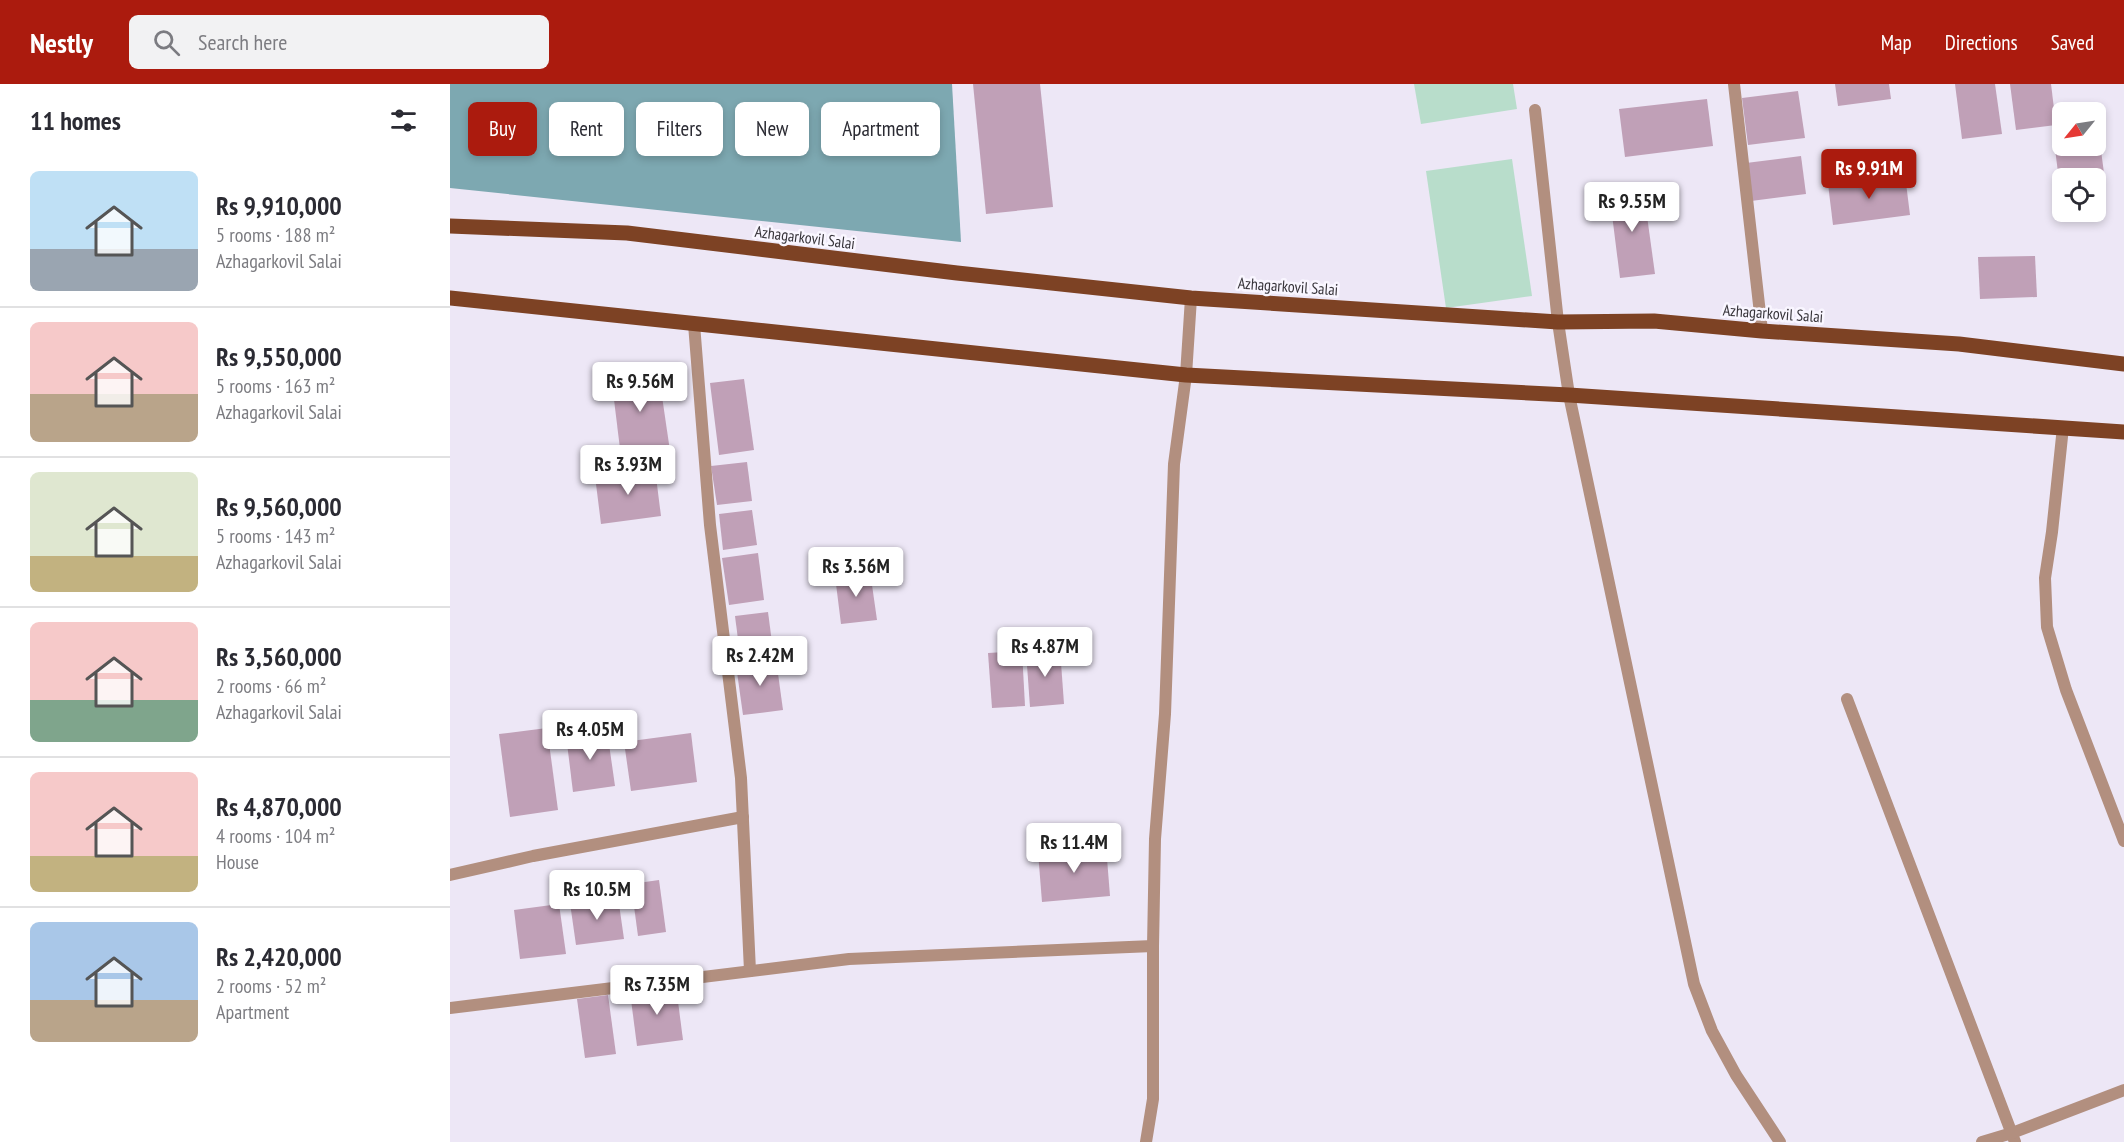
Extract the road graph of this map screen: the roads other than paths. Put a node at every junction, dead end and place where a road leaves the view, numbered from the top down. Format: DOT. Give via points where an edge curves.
graph roads {
  1 [pos="1734,84"];
  2 [pos="1535,110"];
  3 [pos="450,226"];
  4 [pos="450,298"];
  5 [pos="1191,298"];
  6 [pos="1558,322"];
  7 [pos="694,324"];
  8 [pos="1762,332"];
  9 [pos="2124,364"];
  10 [pos="1186,375"];
  11 [pos="1569,395"];
  12 [pos="2064,427"];
  13 [pos="2124,432"];
  14 [pos="1847,699"];
  15 [pos="742,817"];
  16 [pos="2124,841"];
  17 [pos="450,874"];
  18 [pos="1153,946"];
  19 [pos="750,971"];
  20 [pos="450,1008"];
  21 [pos="2124,1090"];
  22 [pos="2013,1138"];
  23 [pos="1146,1142"];
  24 [pos="1780,1142"];
  25 [pos="1982,1142"];
  1 -- 8 [label="street"];
  2 -- 6 [label="street"];
  3 -- 5 [label="main road, Azhagarkovil Salai" via="627,233"];
  4 -- 7 [label="main road"];
  5 -- 6 [label="main road, Azhagarkovil Salai"];
  5 -- 10 [label="street"];
  6 -- 8 [label="main road, Azhagarkovil Salai" via="1654,321"];
  6 -- 11 [label="street"];
  7 -- 10 [label="main road"];
  7 -- 15 [label="street" via="710,525 741,778"];
  8 -- 9 [label="main road, Azhagarkovil Salai" via="1959,344"];
  10 -- 11 [label="main road"];
  10 -- 18 [label="street" via="1174,464"];
  11 -- 12 [label="main road"];
  11 -- 24 [label="street" via="1694,984 1726,1058"];
  12 -- 13 [label="main road"];
  12 -- 16 [label="street" via="2045,578 2048,627 2066,690"];
  14 -- 22 [label="street"];
  15 -- 17 [label="street"];
  15 -- 19 [label="street"];
  18 -- 19 [label="street" via="849,959"];
  18 -- 23 [label="street" via="1153,1099"];
  19 -- 20 [label="street"];
  21 -- 22 [label="street"];
  22 -- 25 [label="street"];
}
